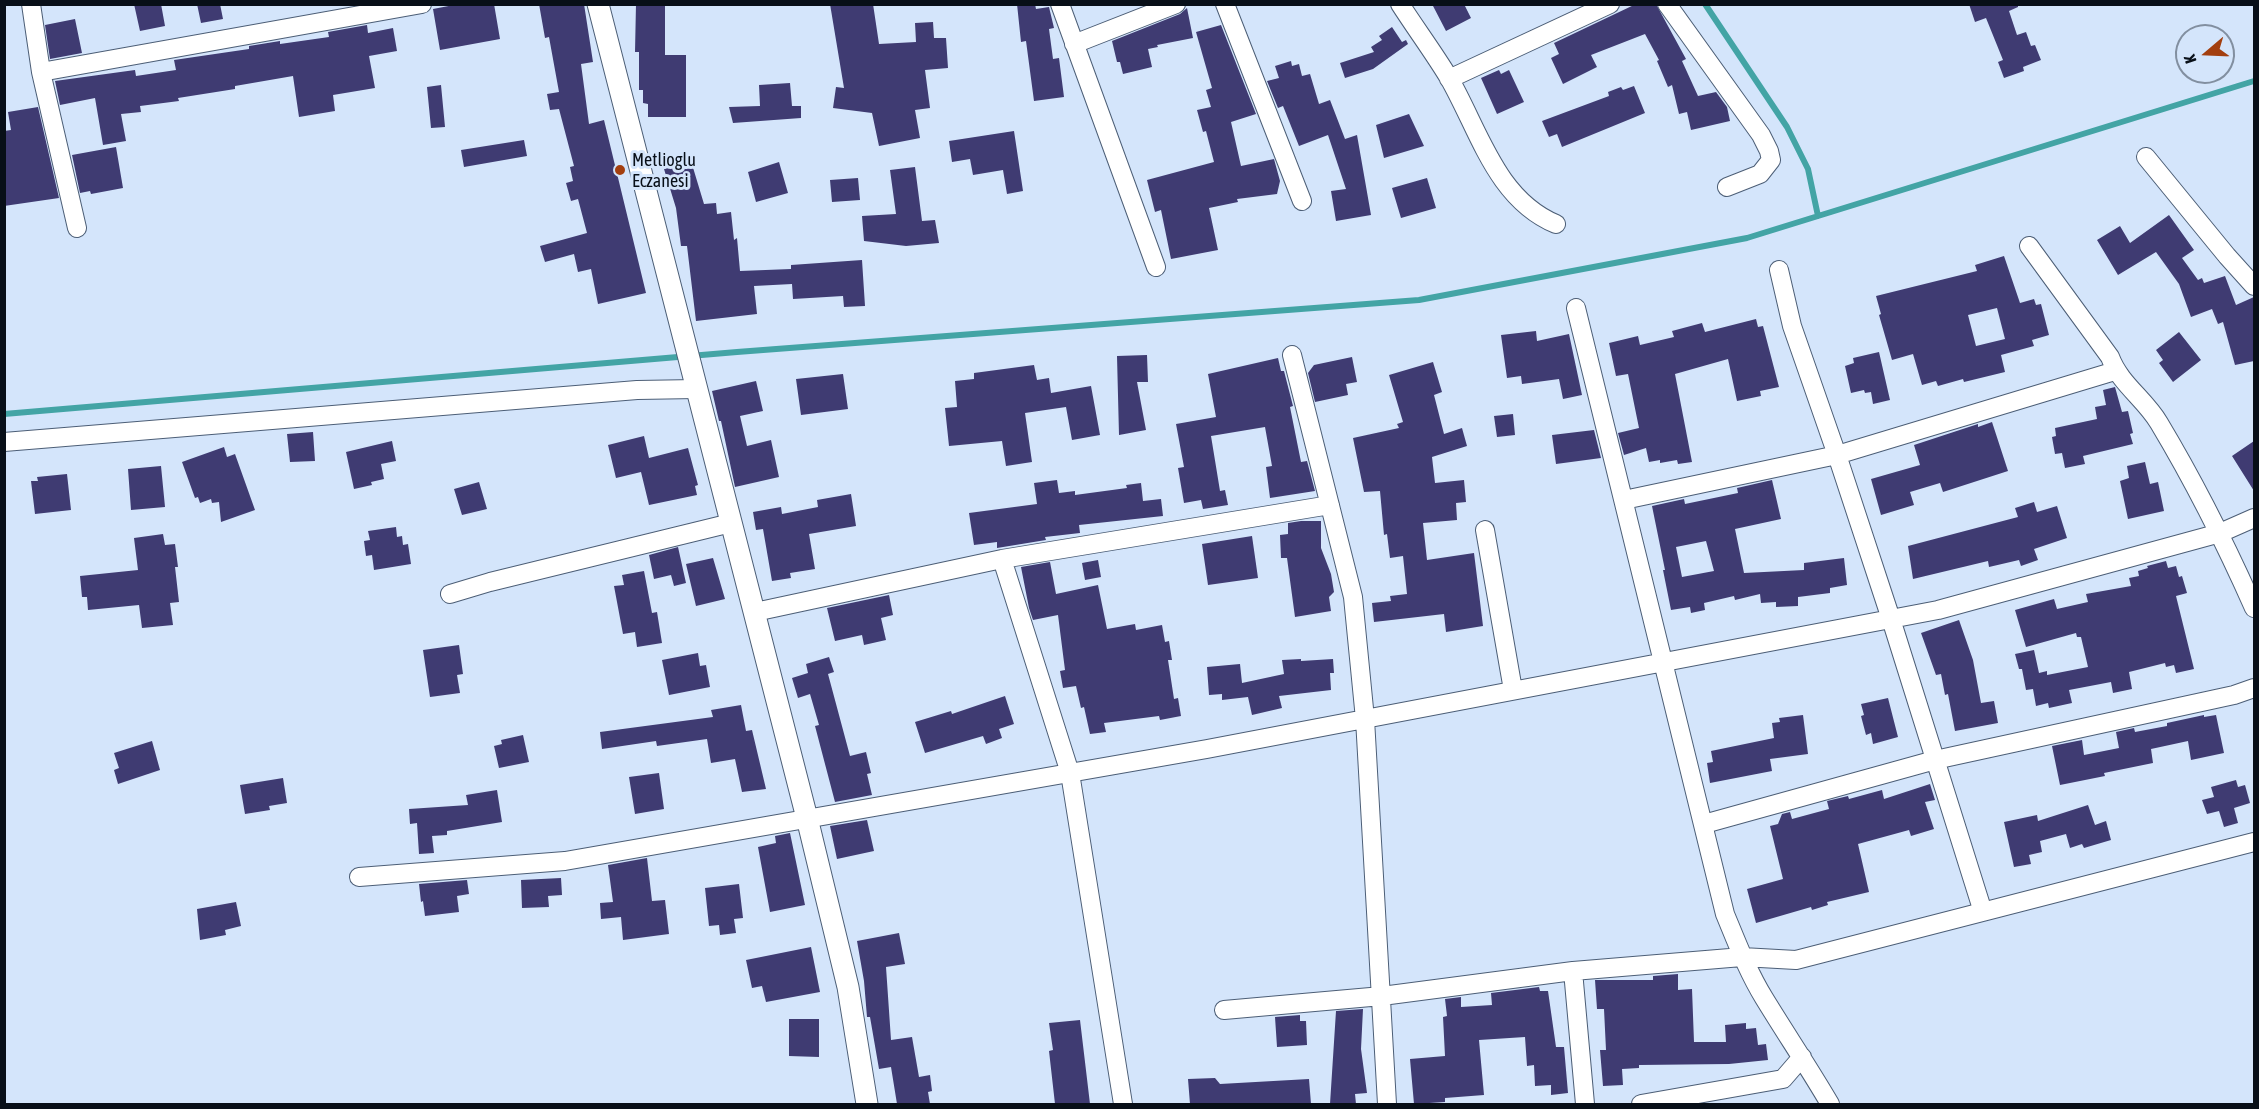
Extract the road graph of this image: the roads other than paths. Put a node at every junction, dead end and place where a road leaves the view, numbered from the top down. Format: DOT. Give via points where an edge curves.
graph roads {
  1 [pos="31,4"];
  2 [pos="422,4"];
  3 [pos="598,4"];
  4 [pos="1060,4"];
  5 [pos="1176,4"];
  6 [pos="1225,4"];
  7 [pos="1400,4"];
  8 [pos="1610,4"];
  9 [pos="1667,4"];
  10 [pos="1074,44"];
  11 [pos="40,72"];
  12 [pos="1449,79"];
  13 [pos="2146,157"];
  14 [pos="1727,187"];
  15 [pos="1302,201"];
  16 [pos="1556,224"];
  17 [pos="77,228"];
  18 [pos="2028,246"];
  19 [pos="1156,267"];
  20 [pos="1779,270"];
  21 [pos="2254,286"];
  22 [pos="1576,308"];
  23 [pos="1292,355"];
  24 [pos="2115,371"];
  25 [pos="695,385"];
  26 [pos="4,442"];
  27 [pos="1837,455"];
  28 [pos="1624,500"];
  29 [pos="1330,505"];
  30 [pos="2254,518"];
  31 [pos="732,523"];
  32 [pos="1485,530"];
  33 [pos="2220,532"];
  34 [pos="1002,559"];
  35 [pos="450,594"];
  36 [pos="2254,608"];
  37 [pos="755,612"];
  38 [pos="1891,619"];
  39 [pos="1664,662"];
  40 [pos="2254,688"];
  41 [pos="1513,690"];
  42 [pos="1365,719"];
  43 [pos="1935,760"];
  44 [pos="1070,773"];
  45 [pos="807,818"];
  46 [pos="1704,824"];
  47 [pos="2254,842"];
  48 [pos="359,877"];
  49 [pos="1983,912"];
  50 [pos="1742,957"];
  51 [pos="1572,971"];
  52 [pos="1382,996"];
  53 [pos="1224,1010"];
  54 [pos="1802,1057"];
  55 [pos="867,1104"];
  56 [pos="1123,1104"];
  57 [pos="1387,1104"];
  58 [pos="1586,1104"];
  59 [pos="1641,1104"];
  60 [pos="1830,1104"];
  1 -- 11 [label="street"];
  2 -- 11 [label="street"];
  3 -- 25 [label="street"];
  4 -- 10 [label="street"];
  5 -- 10 [label="street"];
  6 -- 15 [label="street"];
  7 -- 12 [label="street"];
  8 -- 12 [label="street"];
  9 -- 14 [label="street" via="1769,151 1771,160 1760,174"];
  10 -- 19 [label="street"];
  11 -- 17 [label="street"];
  12 -- 16 [label="street" via="1497,173 1539,217"];
  13 -- 21 [label="street"];
  18 -- 24 [label="street" via="2110,357"];
  20 -- 27 [label="street" via="1791,326"];
  22 -- 28 [label="street"];
  23 -- 29 [label="street"];
  24 -- 27 [label="street"];
  24 -- 33 [label="street" via="2158,420"];
  25 -- 26 [label="street"];
  25 -- 31 [label="street"];
  27 -- 28 [label="street"];
  27 -- 38 [label="street"];
  28 -- 39 [label="street"];
  29 -- 34 [label="street"];
  29 -- 42 [label="street" via="1353,597"];
  30 -- 33 [label="street"];
  31 -- 35 [label="street"];
  31 -- 37 [label="street"];
  32 -- 41 [label="street"];
  33 -- 36 [label="street"];
  33 -- 38 [label="street" via="1938,610"];
  34 -- 37 [label="street"];
  34 -- 44 [label="street"];
  37 -- 45 [label="street"];
  38 -- 39 [label="street"];
  38 -- 43 [label="street"];
  39 -- 41 [label="street"];
  39 -- 46 [label="street"];
  40 -- 43 [label="street"];
  41 -- 42 [label="street"];
  42 -- 44 [label="street"];
  42 -- 52 [label="street"];
  43 -- 46 [label="street"];
  43 -- 49 [label="street"];
  44 -- 45 [label="street"];
  44 -- 56 [label="street"];
  45 -- 48 [label="street" via="565,861"];
  45 -- 55 [label="street" via="848,987"];
  46 -- 50 [label="street" via="1725,914"];
  47 -- 49 [label="street"];
  49 -- 50 [label="street" via="1796,960"];
  50 -- 51 [label="street"];
  50 -- 54 [label="street"];
  51 -- 52 [label="street"];
  51 -- 58 [label="street"];
  52 -- 53 [label="street"];
  52 -- 57 [label="street"];
  54 -- 59 [label="street" via="1783,1080"];
  54 -- 60 [label="street"];
}
